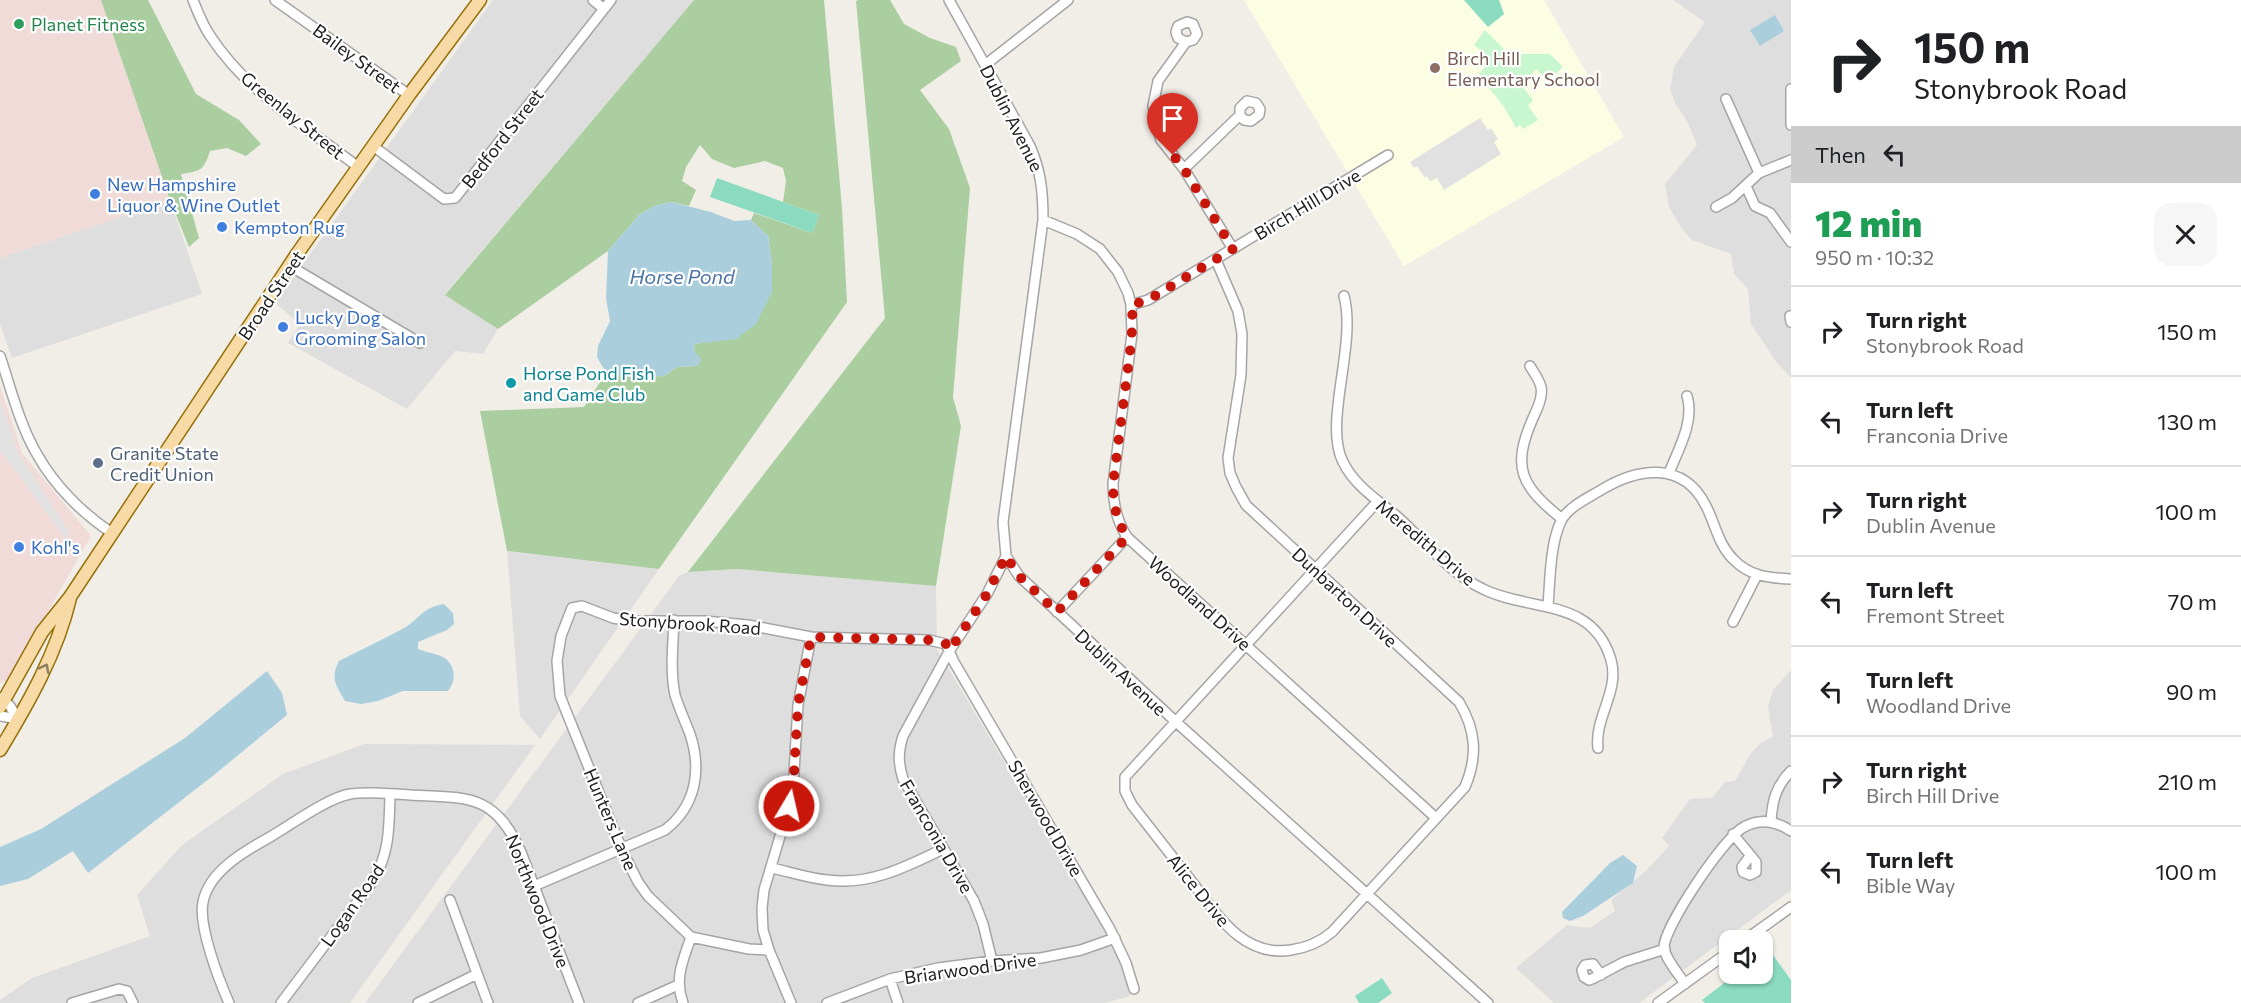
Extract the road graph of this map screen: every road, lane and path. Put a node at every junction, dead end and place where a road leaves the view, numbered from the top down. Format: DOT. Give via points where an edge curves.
graph roads {
  1 [pos="193,0"];
  2 [pos="275,0"];
  3 [pos="480,0"];
  4 [pos="593,0"];
  5 [pos="611,0"];
  6 [pos="949,0"];
  7 [pos="1068,0"];
  8 [pos="604,9"];
  9 [pos="1186,42"];
  10 [pos="985,65"];
  11 [pos="1791,88"];
  12 [pos="409,95"];
  13 [pos="1726,99"];
  14 [pos="1240,115"];
  15 [pos="1791,125"];
  16 [pos="373,146"];
  17 [pos="1388,154"];
  18 [pos="1791,160"];
  19 [pos="358,166"];
  20 [pos="1184,169"];
  21 [pos="1759,173"];
  22 [pos="1746,186"];
  23 [pos="1716,207"];
  24 [pos="1043,220"];
  25 [pos="1791,242"];
  26 [pos="1233,249"];
  27 [pos="1216,260"];
  28 [pos="290,266"];
  29 [pos="1344,296"];
  30 [pos="1131,305"];
  31 [pos="420,343"];
  32 [pos="0,356"];
  33 [pos="1530,366"];
  34 [pos="1687,396"];
  35 [pos="1669,473"];
  36 [pos="1377,501"];
  37 [pos="1562,519"];
  38 [pos="112,533"];
  39 [pos="1127,537"];
  40 [pos="1006,556"];
  41 [pos="1315,570"];
  42 [pos="1757,575"];
  43 [pos="1791,579"];
  44 [pos="70,597"];
  45 [pos="1548,606"];
  46 [pos="572,608"];
  47 [pos="1057,612"];
  48 [pos="674,620"];
  49 [pos="1733,622"];
  50 [pos="811,637"];
  51 [pos="1247,645"];
  52 [pos="950,650"];
  53 [pos="1,702"];
  54 [pos="0,716"];
  55 [pos="18,719"];
  56 [pos="1175,722"];
  57 [pos="1598,748"];
  58 [pos="0,750"];
  59 [pos="1791,771"];
  60 [pos="390,794"];
  61 [pos="1436,818"];
  62 [pos="1770,822"];
  63 [pos="1791,831"];
  64 [pos="1733,834"];
  65 [pos="944,849"];
  66 [pos="622,850"];
  67 [pos="1750,856"];
  68 [pos="771,868"];
  69 [pos="534,886"];
  70 [pos="1366,894"];
  71 [pos="450,900"];
  72 [pos="1791,907"];
  73 [pos="1759,930"];
  74 [pos="691,937"];
  75 [pos="1115,938"];
  76 [pos="1665,949"];
  77 [pos="769,950"];
  78 [pos="1719,959"];
  79 [pos="992,961"];
  80 [pos="477,974"];
  81 [pos="1601,975"];
  82 [pos="890,979"];
  83 [pos="1684,984"];
  84 [pos="678,985"];
  85 [pos="1134,989"];
  86 [pos="72,1003"];
  87 [pos="133,1003"];
  88 [pos="229,1003"];
  89 [pos="281,1003"];
  90 [pos="418,1003"];
  91 [pos="488,1003"];
  92 [pos="579,1003"];
  93 [pos="638,1003"];
  94 [pos="683,1003"];
  95 [pos="791,1003"];
  96 [pos="827,1003"];
  97 [pos="898,1003"];
  98 [pos="1488,1003"];
  99 [pos="1658,1003"];
  1 -- 19 [label="street, Greenlay Street" via="209,36 242,76"];
  2 -- 12 [label="street, Bailey Street"];
  3 -- 12 [label="main road, Broad Street"];
  4 -- 8 [label="street"];
  5 -- 8 [label="street, Bedford Street"];
  6 -- 10 [label="street, Dublin Avenue"];
  7 -- 10 [label="street"];
  8 -- 16 [label="street, Bedford Street" via="455,198 444,200"];
  9 -- 20 [label="street" via="1158,81 1154,106 1161,140"];
  10 -- 24 [label="street, Dublin Avenue" via="1040,169"];
  11 -- 15 [label="street"];
  12 -- 16 [label="main road, Broad Street"];
  13 -- 21 [label="street"];
  14 -- 20 [label="street"];
  16 -- 19 [label="main road, Broad Street"];
  17 -- 26 [label="street, Birch Hill Drive"];
  18 -- 21 [label="street"];
  19 -- 28 [label="main road, Broad Street"];
  20 -- 26 [label="street"];
  21 -- 22 [label="street"];
  22 -- 23 [label="street"];
  22 -- 25 [label="street" via="1755,206 1770,213"];
  24 -- 30 [label="street, Woodland Drive" via="1083,237 1107,256 1124,282"];
  24 -- 40 [label="street, Dublin Avenue" via="1003,522"];
  26 -- 27 [label="street, Birch Hill Drive"];
  27 -- 30 [label="street, Birch Hill Drive" via="1148,300"];
  27 -- 41 [label="street, Dunbarton Drive" via="1238,311 1242,334 1241,375 1228,458 1230,473 1246,504"];
  28 -- 31 [label="street"];
  28 -- 38 [label="main road, Broad Street"];
  29 -- 36 [label="street, Meredith Drive" via="1348,322 1338,419 1339,450 1348,471"];
  30 -- 39 [label="street, Woodland Drive" via="1130,352 1113,484 1117,516"];
  32 -- 38 [label="street" via="22,421 42,463 90,518"];
  33 -- 37 [label="street" via="1542,395 1522,448 1521,466 1531,488"];
  34 -- 35 [label="street" via="1689,418"];
  35 -- 37 [label="street" via="1645,472 1625,477 1588,497"];
  35 -- 42 [label="street" via="1700,496 1726,550"];
  36 -- 41 [label="street"];
  36 -- 45 [label="street, Meredith Drive" via="1472,583 1504,597"];
  37 -- 45 [label="street" via="1552,561"];
  38 -- 44 [label="main road, Broad Street"];
  39 -- 47 [label="street"];
  39 -- 51 [label="street, Woodland Drive"];
  40 -- 47 [label="street, Dublin Avenue" via="1019,576"];
  40 -- 52 [label="street, Franconia Drive" via="987,594"];
  41 -- 51 [label="street"];
  41 -- 61 [label="street, Dunbarton Drive" via="1459,702 1468,716 1475,751 1472,771 1464,787"];
  42 -- 43 [label="street"];
  42 -- 49 [label="street"];
  44 -- 53 [label="main road, Broad Street" via="42,632"];
  55 -- 44 [label="main road, Broad Street, one-way" via="57,643"];
  45 -- 57 [label="street, Meredith Drive" via="1568,611 1595,631 1611,661 1613,684 1598,732"];
  46 -- 48 [label="street, Stonybrook Road" via="582,606 631,621"];
  46 -- 66 [label="street, Hunters Lane" via="557,661 560,696"];
  47 -- 56 [label="street, Dublin Avenue"];
  48 -- 50 [label="street, Stonybrook Road" via="748,625"];
  48 -- 66 [label="street" via="672,675 695,752 694,787 684,811 672,825"];
  50 -- 52 [label="street, Stonybrook Road" via="929,640 946,644"];
  50 -- 68 [label="street" via="798,705 789,806"];
  51 -- 56 [label="street"];
  51 -- 61 [label="street, Woodland Drive"];
  52 -- 65 [label="street, Franconia Drive" via="903,736 898,763 903,779"];
  52 -- 75 [label="street, Sherwood Drive"];
  53 -- 55 [label="street"];
  54 -- 55 [label="street"];
  55 -- 58 [label="main road, Broad Street"];
  56 -- 70 [label="street, Dublin Avenue"];
  56 -- 70 [label="street, Alice Drive" via="1127,772 1123,784 1140,814 1233,931 1262,949 1303,947 1327,936"];
  59 -- 62 [label="street" via="1774,795"];
  60 -- 69 [label="street, Northwood Drive" via="465,798 492,810 513,835"];
  60 -- 88 [label="street, Northwood Drive" via="350,794 333,800 247,850 226,865 213,881 203,901 202,918"];
  60 -- 89 [label="street, Logan Road" via="387,850 381,866"];
  61 -- 70 [label="street, Dunbarton Drive"];
  62 -- 63 [label="street"];
  62 -- 64 [label="street" via="1750,824"];
  64 -- 67 [label="street"];
  64 -- 76 [label="street" via="1674,919"];
  65 -- 68 [label="street" via="905,868 861,880 827,880"];
  65 -- 79 [label="street, Franconia Drive" via="974,901"];
  66 -- 69 [label="street"];
  66 -- 74 [label="street, Hunters Lane" via="648,896"];
  68 -- 77 [label="street" via="762,908"];
  69 -- 92 [label="street, Northwood Drive"];
  70 -- 98 [label="street, Dublin Avenue"];
  71 -- 80 [label="street"];
  72 -- 73 [label="street"];
  74 -- 77 [label="street" via="749,950"];
  74 -- 84 [label="street"];
  75 -- 79 [label="street, Briarwood Drive" via="1041,958"];
  75 -- 85 [label="street, Sherwood Drive"];
  76 -- 81 [label="street" via="1624,962"];
  76 -- 83 [label="street"];
  77 -- 95 [label="street"];
  78 -- 83 [label="street"];
  79 -- 82 [label="street, Briarwood Drive"];
  80 -- 90 [label="street"];
  80 -- 91 [label="street"];
  82 -- 96 [label="street, Briarwood Drive"];
  82 -- 97 [label="street"];
  83 -- 99 [label="street"];
  84 -- 93 [label="street"];
  84 -- 94 [label="street"];
  86 -- 87 [label="street" via="119,989 127,991"];
}
